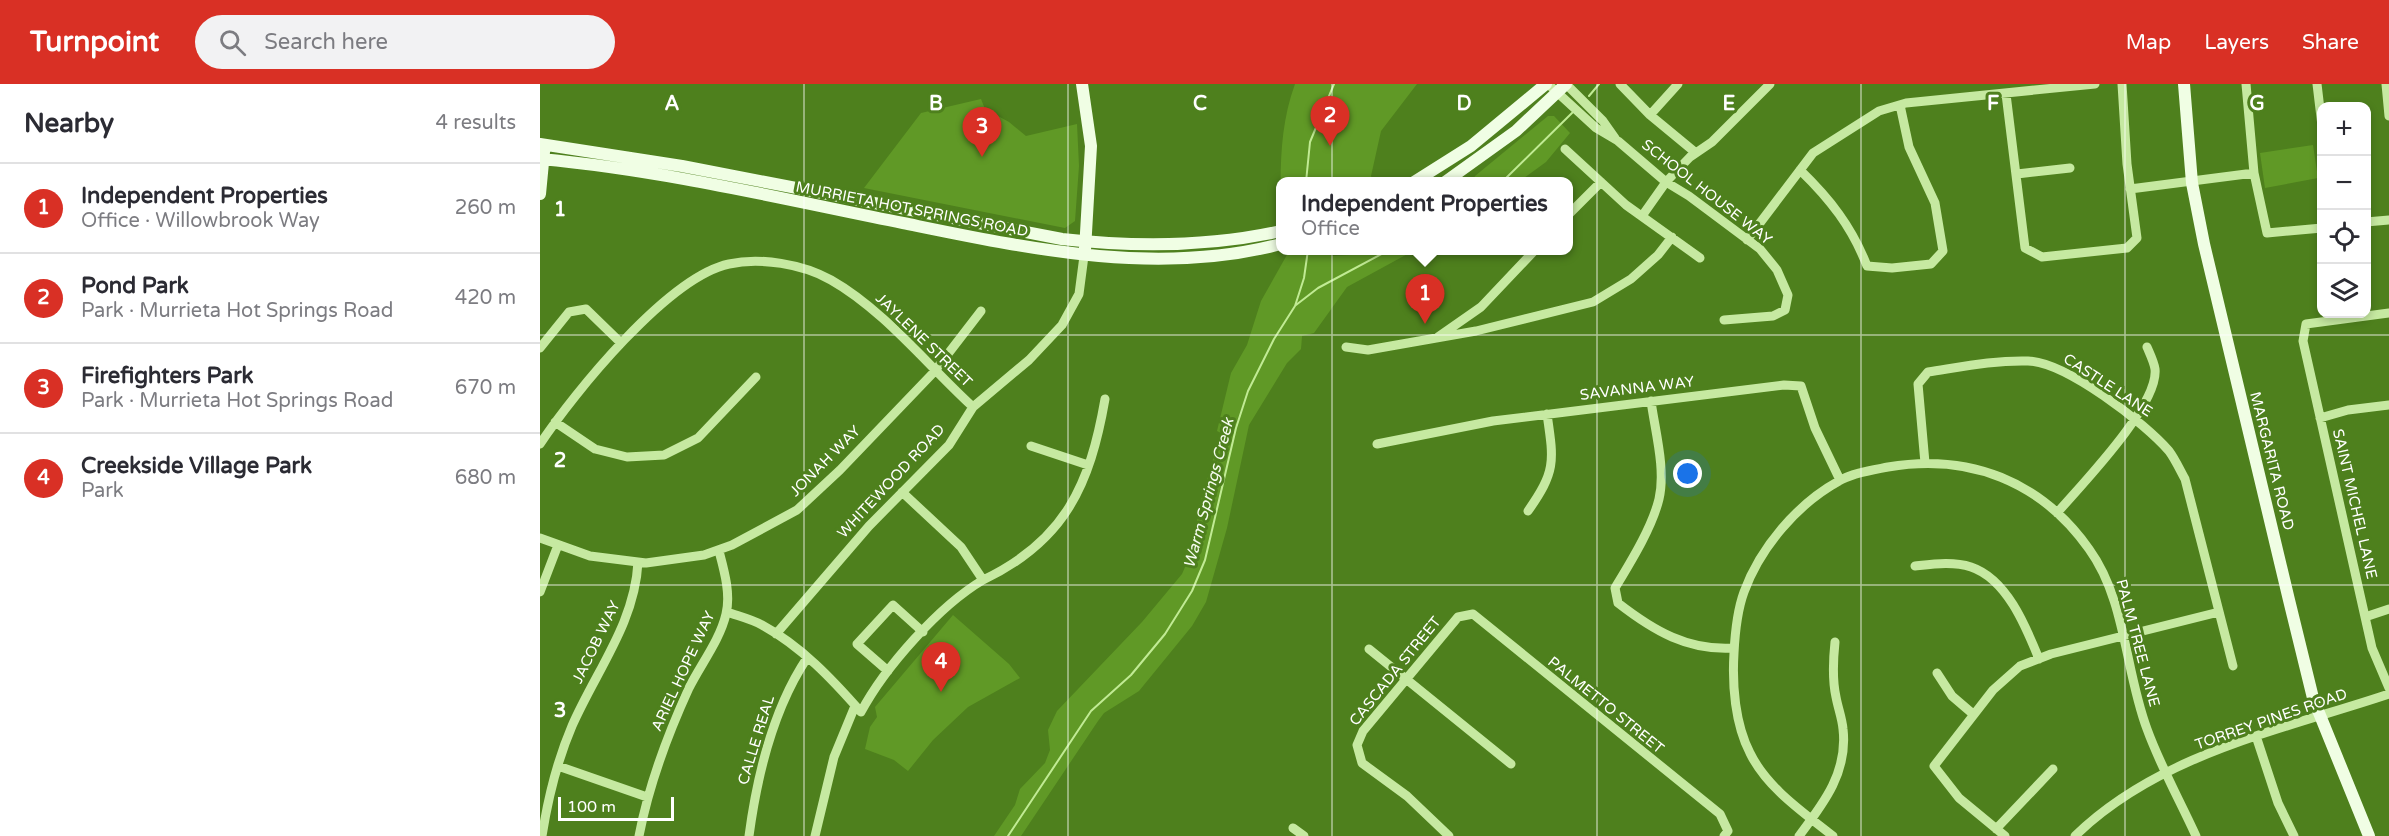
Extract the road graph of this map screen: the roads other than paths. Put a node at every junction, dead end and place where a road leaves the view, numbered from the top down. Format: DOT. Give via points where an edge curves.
graph roads {
  1 [pos="1082,84"];
  2 [pos="1620,84"];
  3 [pos="1678,84"];
  4 [pos="1770,84"];
  5 [pos="2095,84"];
  6 [pos="2122,84"];
  7 [pos="2184,84"];
  8 [pos="2246,84"];
  9 [pos="2317,84"];
  10 [pos="2386,84"];
  11 [pos="1557,86"];
  12 [pos="2006,94"];
  13 [pos="2319,102"];
  14 [pos="1900,105"];
  15 [pos="1650,115"];
  16 [pos="2389,116"];
  17 [pos="543,144"];
  18 [pos="1565,149"];
  19 [pos="1696,153"];
  20 [pos="542,159"];
  21 [pos="2070,168"];
  22 [pos="1800,170"];
  23 [pos="2254,173"];
  24 [pos="2017,174"];
  25 [pos="670,177"];
  26 [pos="1422,177"];
  27 [pos="1452,177"];
  28 [pos="747,179"];
  29 [pos="1601,182"];
  30 [pos="1666,182"];
  31 [pos="2192,183"];
  32 [pos="2130,189"];
  33 [pos="540,194"];
  34 [pos="1573,210"];
  35 [pos="1642,216"];
  36 [pos="2389,220"];
  37 [pos="2371,222"];
  38 [pos="2317,228"];
  39 [pos="1276,232"];
  40 [pos="1672,237"];
  41 [pos="1747,240"];
  42 [pos="1085,242"];
  43 [pos="1276,245"];
  44 [pos="1530,255"];
  45 [pos="1084,256"];
  46 [pos="1700,258"];
  47 [pos="981,311"];
  48 [pos="2389,313"];
  49 [pos="1724,320"];
  50 [pos="1436,338"];
  51 [pos="621,343"];
  52 [pos="1346,346"];
  53 [pos="2147,347"];
  54 [pos="540,348"];
  55 [pos="934,372"];
  56 [pos="756,377"];
  57 [pos="1105,399"];
  58 [pos="1651,401"];
  59 [pos="2389,405"];
  60 [pos="973,407"];
  61 [pos="1547,414"];
  62 [pos="2320,418"];
  63 [pos="2134,419"];
  64 [pos="555,422"];
  65 [pos="540,444"];
  66 [pos="1377,444"];
  67 [pos="1030,446"];
  68 [pos="1925,463"];
  69 [pos="1088,465"];
  70 [pos="1840,480"];
  71 [pos="902,492"];
  72 [pos="1527,511"];
  73 [pos="2057,513"];
  74 [pos="540,538"];
  75 [pos="558,545"];
  76 [pos="719,551"];
  77 [pos="638,562"];
  78 [pos="1915,566"];
  79 [pos="983,580"];
  80 [pos="540,592"];
  81 [pos="2389,609"];
  82 [pos="727,612"];
  83 [pos="2219,612"];
  84 [pos="1458,617"];
  85 [pos="2365,617"];
  86 [pos="923,632"];
  87 [pos="776,634"];
  88 [pos="2123,636"];
  89 [pos="1835,642"];
  90 [pos="1734,648"];
  91 [pos="1369,649"];
  92 [pos="807,658"];
  93 [pos="2039,658"];
  94 [pos="2233,666"];
  95 [pos="888,671"];
  96 [pos="1937,673"];
  97 [pos="1407,680"];
  98 [pos="2389,688"];
  99 [pos="2389,694"];
  100 [pos="858,709"];
  101 [pos="1973,714"];
  102 [pos="2320,717"];
  103 [pos="2256,736"];
  104 [pos="1511,765"];
  105 [pos="558,766"];
  106 [pos="2053,769"];
  107 [pos="2167,773"];
  108 [pos="647,797"];
  109 [pos="1812,819"];
  110 [pos="1293,828"];
  111 [pos="1996,829"];
  112 [pos="1726,834"];
  113 [pos="2195,834"];
  114 [pos="542,836"];
  115 [pos="639,836"];
  116 [pos="749,836"];
  117 [pos="815,836"];
  118 [pos="1304,836"];
  119 [pos="1449,836"];
  120 [pos="1799,836"];
  121 [pos="1833,836"];
  122 [pos="2005,836"];
  123 [pos="2075,836"];
  124 [pos="2184,836"];
  125 [pos="2294,836"];
  126 [pos="2369,836"];
  1 -- 42 [label="main road, WHITEWOOD ROAD" via="1091,146"];
  2 -- 15 [label="street"];
  3 -- 15 [label="street"];
  4 -- 19 [label="street"];
  5 -- 12 [label="street"];
  6 -- 32 [label="street"];
  7 -- 31 [label="main road, MARGARITA ROAD"];
  8 -- 23 [label="street"];
  9 -- 13 [label="street"];
  10 -- 16 [label="street"];
  11 -- 26 [label="main road"];
  11 -- 27 [label="main road" via="1516,130"];
  11 -- 30 [label="street, SCHOOL HOUSE WAY" via="1596,128 1618,141"];
  12 -- 14 [label="street"];
  12 -- 24 [label="street"];
  14 -- 22 [label="street" via="1879,111 1840,134 1814,153"];
  14 -- 22 [label="street" via="1909,147 1935,203 1943,251 1931,264 1867,266 1845,219"];
  15 -- 19 [label="street"];
  17 -- 20 [label="main road"];
  17 -- 28 [label="main road, MURRIETA HOT SPRINGS ROAD"];
  18 -- 29 [label="street"];
  19 -- 30 [label="street"];
  20 -- 25 [label="main road, MURRIETA HOT SPRINGS ROAD"];
  20 -- 33 [label="main road"];
  21 -- 24 [label="street"];
  22 -- 41 [label="street"];
  23 -- 31 [label="street"];
  23 -- 38 [label="street" via="2267,233"];
  24 -- 32 [label="street" via="2025,248 2042,257 2127,248 2137,238"];
  25 -- 28 [label="main road" via="674,172 685,172 738,182"];
  25 -- 45 [label="main road, MURRIETA HOT SPRINGS ROAD"];
  28 -- 42 [label="main road, MURRIETA HOT SPRINGS ROAD"];
  29 -- 34 [label="street"];
  29 -- 35 [label="street"];
  30 -- 35 [label="street"];
  30 -- 41 [label="street, SCHOOL HOUSE WAY"];
  31 -- 32 [label="street"];
  31 -- 102 [label="main road, MARGARITA ROAD" via="2227,343"];
  35 -- 40 [label="street"];
  36 -- 37 [label="street"];
  39 -- 42 [label="main road, MURRIETA HOT SPRINGS ROAD" via="1195,242"];
  40 -- 46 [label="street"];
  40 -- 50 [label="street" via="1631,279 1593,302 1476,332"];
  41 -- 49 [label="street, SCHOOL HOUSE WAY" via="1777,270 1788,295 1785,310 1763,318"];
  42 -- 45 [label="main road, WHITEWOOD ROAD"];
  43 -- 45 [label="main road, MURRIETA HOT SPRINGS ROAD" via="1195,256"];
  44 -- 50 [label="street" via="1481,307"];
  45 -- 60 [label="street, WHITEWOOD ROAD" via="1079,294 1062,325 1029,360"];
  47 -- 55 [label="street, JONAH WAY"];
  48 -- 62 [label="street, SAINT MICHEL LANE" via="2307,324 2303,341"];
  50 -- 52 [label="street" via="1368,350"];
  51 -- 54 [label="street" via="586,309 569,312"];
  51 -- 55 [label="street, JAYLENE STREET" via="695,278 728,264 760,262 795,266 830,279 868,306"];
  51 -- 64 [label="street, JAYLENE STREET"];
  53 -- 63 [label="street" via="2155,369 2152,391"];
  55 -- 60 [label="street, JAYLENE STREET"];
  55 -- 76 [label="street, JONAH WAY" via="797,510"];
  56 -- 64 [label="street" via="698,438 664,455 627,457 595,449"];
  57 -- 69 [label="street"];
  58 -- 61 [label="street, SAVANNA WAY"];
  58 -- 70 [label="street, SAVANNA WAY" via="1801,386"];
  58 -- 90 [label="street" via="1660,471 1659,499 1615,588 1618,603 1662,634 1690,646"];
  59 -- 62 [label="street"];
  60 -- 71 [label="street, WHITEWOOD ROAD" via="949,445"];
  61 -- 66 [label="street, SAVANNA WAY" via="1424,432"];
  61 -- 72 [label="street" via="1552,460 1548,482"];
  62 -- 85 [label="street, SAINT MICHEL LANE"];
  63 -- 68 [label="street, CASTLE LANE" via="2055,367 2030,361 1928,372 1918,384"];
  63 -- 73 [label="street"];
  63 -- 83 [label="street, CASTLE LANE" via="2171,454 2185,479"];
  64 -- 65 [label="street, JAYLENE STREET"];
  67 -- 69 [label="street"];
  68 -- 70 [label="street, PALM TREE LANE" via="1878,469"];
  68 -- 73 [label="street, PALM TREE LANE" via="1956,464 1993,473 2028,491"];
  69 -- 79 [label="street" via="1072,506 1050,534 1014,565"];
  70 -- 90 [label="street, PALM TREE LANE" via="1781,530 1759,560 1743,593"];
  71 -- 79 [label="street" via="961,547"];
  71 -- 87 [label="street, WHITEWOOD ROAD"];
  73 -- 88 [label="street, PALM TREE LANE" via="2090,550 2108,581"];
  74 -- 75 [label="street, JONAH WAY"];
  75 -- 77 [label="street, JONAH WAY" via="590,556"];
  75 -- 80 [label="street"];
  76 -- 77 [label="street, JONAH WAY"];
  76 -- 82 [label="street, ARIEL HOPE WAY" via="726,577"];
  77 -- 105 [label="street, JACOB WAY" via="637,587 628,613 572,726"];
  78 -- 93 [label="street" via="1945,563 1972,567 2000,587 2018,609"];
  79 -- 86 [label="street" via="959,594"];
  81 -- 85 [label="street"];
  82 -- 87 [label="street"];
  82 -- 108 [label="street, ARIEL HOPE WAY" via="685,699"];
  83 -- 88 [label="street"];
  83 -- 94 [label="street, CASTLE LANE"];
  84 -- 97 [label="street, CASCADA STREET"];
  84 -- 112 [label="street, PALMETTO STREET" via="1473,615 1720,814"];
  85 -- 98 [label="street, SAINT MICHEL LANE"];
  86 -- 95 [label="street"];
  86 -- 95 [label="street" via="893,605 857,644"];
  87 -- 92 [label="street"];
  88 -- 93 [label="street"];
  88 -- 107 [label="street, PALM TREE LANE" via="2147,729"];
  89 -- 109 [label="street" via="1832,666 1843,729 1843,758 1838,778"];
  90 -- 109 [label="street, PALM TREE LANE" via="1737,712 1749,753 1770,782"];
  91 -- 97 [label="street"];
  92 -- 100 [label="street"];
  92 -- 116 [label="street, CALLE REAL" via="785,696 754,797"];
  93 -- 101 [label="street" via="2020,666"];
  95 -- 100 [label="street"];
  96 -- 101 [label="street" via="1952,696"];
  97 -- 104 [label="street"];
  97 -- 119 [label="street, CASCADA STREET" via="1363,731 1357,745 1362,763 1407,796"];
  99 -- 102 [label="street, TORREY PINES ROAD"];
  100 -- 117 [label="street" via="834,757"];
  101 -- 111 [label="street" via="1934,766 1959,798"];
  102 -- 103 [label="street, TORREY PINES ROAD"];
  102 -- 126 [label="main road, MARGARITA ROAD"];
  103 -- 107 [label="street, TORREY PINES ROAD"];
  103 -- 125 [label="street" via="2278,803"];
  105 -- 108 [label="street"];
  105 -- 114 [label="street, JACOB WAY"];
  106 -- 111 [label="street"];
  107 -- 113 [label="street, PALM TREE LANE"];
  107 -- 123 [label="street, TORREY PINES ROAD" via="2096,816"];
  108 -- 115 [label="street, ARIEL HOPE WAY"];
  109 -- 120 [label="street"];
  109 -- 121 [label="street, PALM TREE LANE"];
  110 -- 118 [label="street"];
  111 -- 122 [label="street"];
  113 -- 124 [label="street"];
}
